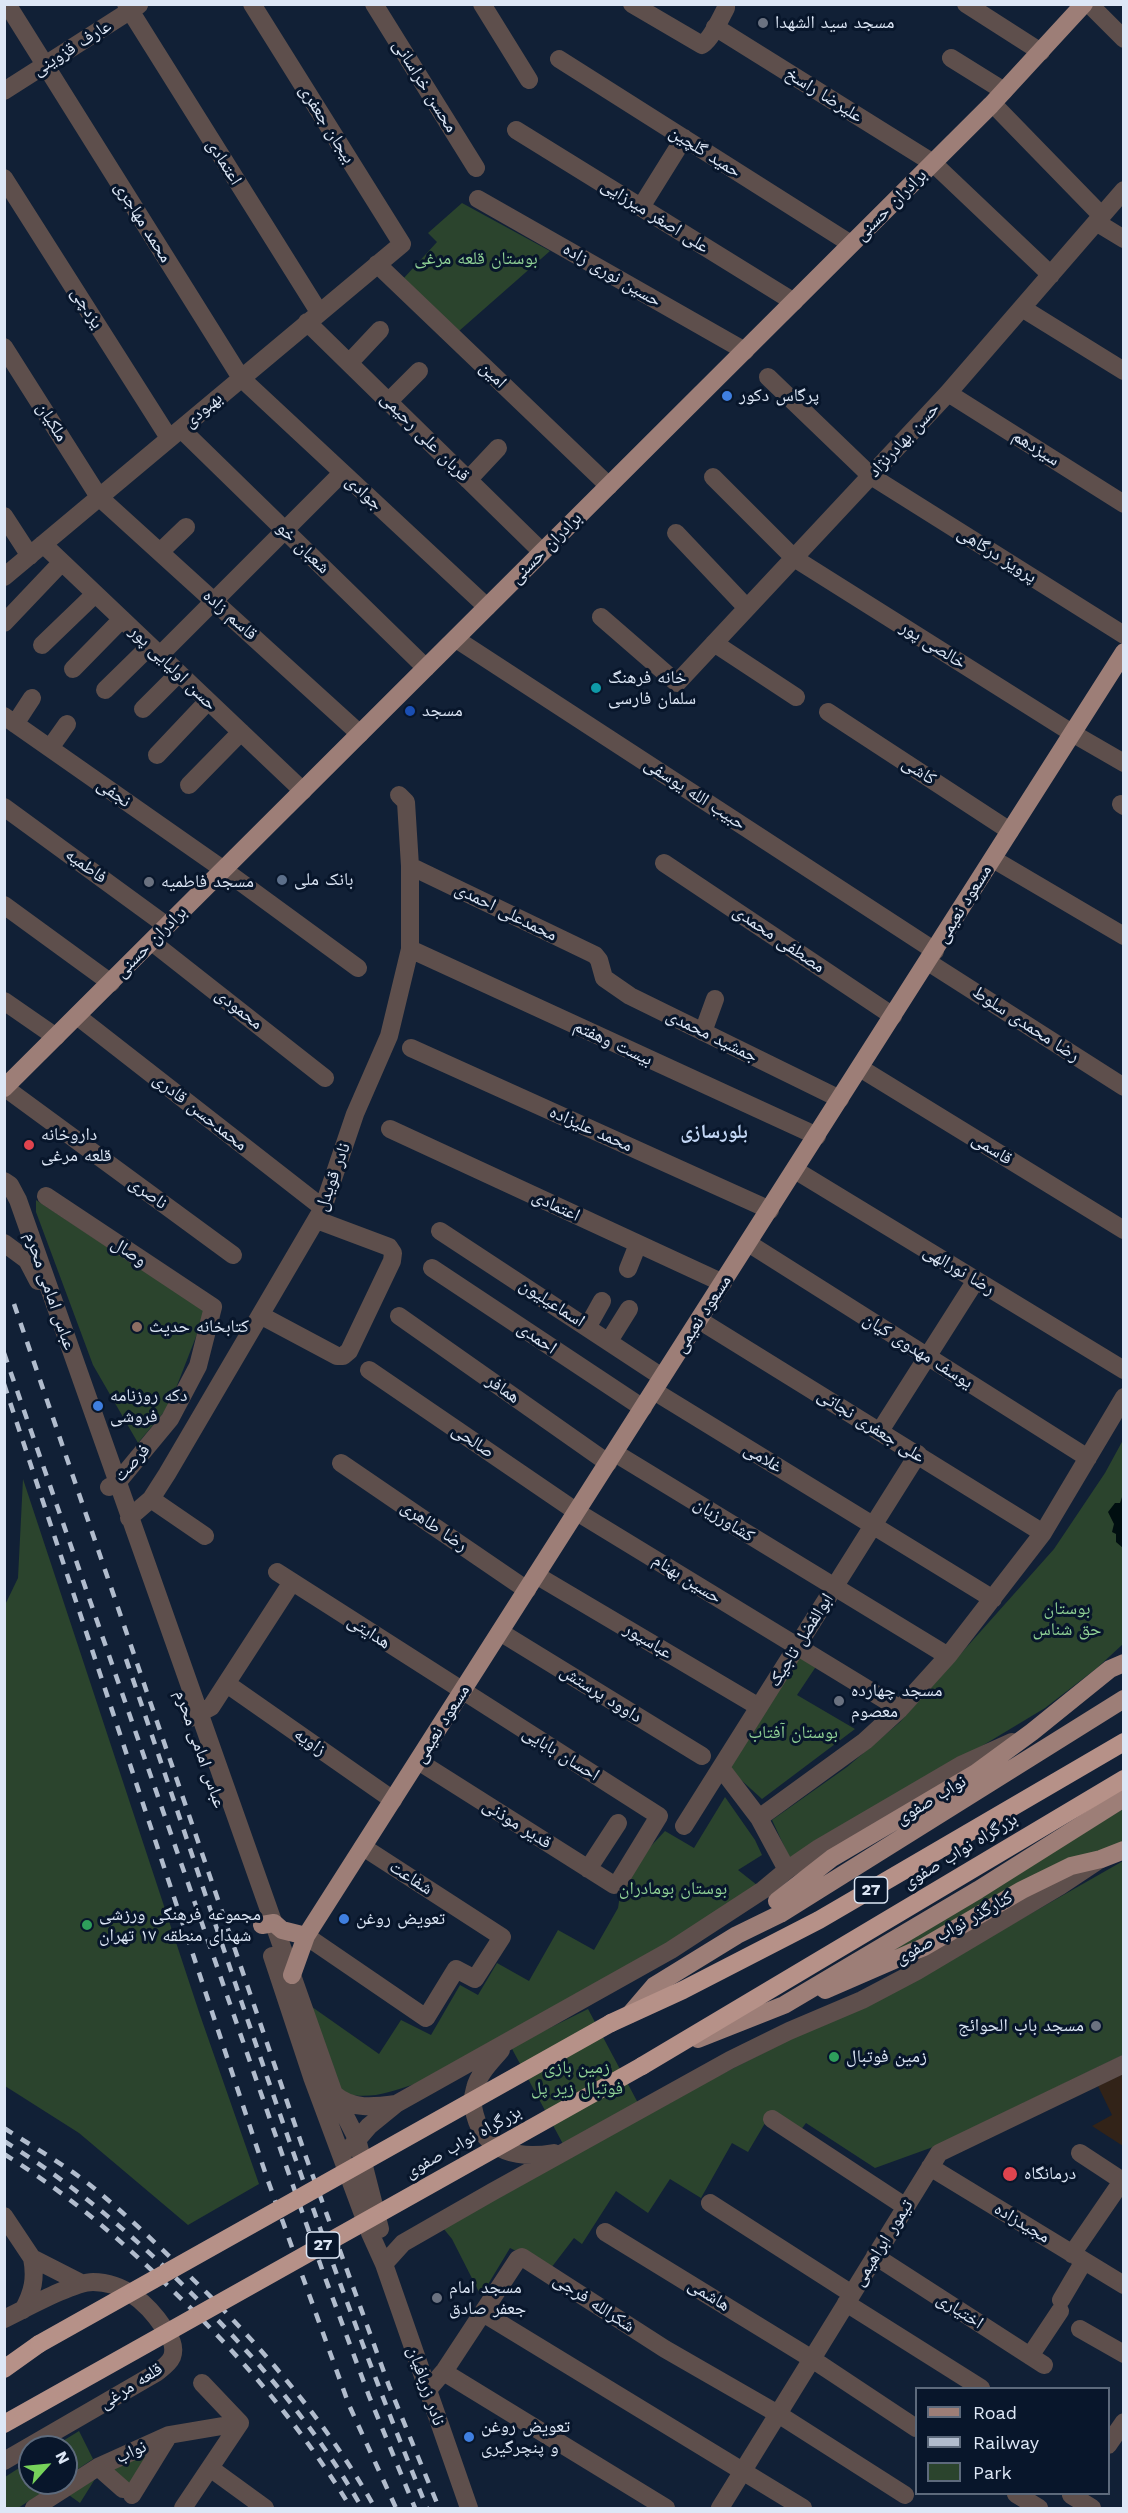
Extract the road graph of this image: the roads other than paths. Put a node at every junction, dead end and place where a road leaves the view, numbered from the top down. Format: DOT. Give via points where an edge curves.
graph roads {
  1 [pos="7,4"];
  2 [pos="252,4"];
  3 [pos="374,4"];
  4 [pos="482,4"];
  5 [pos="632,4"];
  6 [pos="726,4"];
  7 [pos="966,4"];
  8 [pos="1087,4"];
  9 [pos="132,7"];
  10 [pos="715,27"];
  11 [pos="1124,39"];
  12 [pos="1041,52"];
  13 [pos="951,58"];
  14 [pos="559,59"];
  15 [pos="45,65"];
  16 [pos="529,80"];
  17 [pos="4,91"];
  18 [pos="998,98"];
  19 [pos="516,130"];
  20 [pos="684,138"];
  21 [pos="933,163"];
  22 [pos="477,168"];
  23 [pos="4,178"];
  24 [pos="1124,190"];
  25 [pos="478,199"];
  26 [pos="641,207"];
  27 [pos="1099,219"];
  28 [pos="1124,239"];
  29 [pos="402,244"];
  30 [pos="851,244"];
  31 [pos="376,264"];
  32 [pos="1051,275"];
  33 [pos="794,302"];
  34 [pos="1022,308"];
  35 [pos="313,317"];
  36 [pos="380,330"];
  37 [pos="4,347"];
  38 [pos="745,351"];
  39 [pos="349,363"];
  40 [pos="419,370"];
  41 [pos="1124,371"];
  42 [pos="768,376"];
  43 [pos="241,378"];
  44 [pos="948,393"];
  45 [pos="388,401"];
  46 [pos="175,433"];
  47 [pos="498,448"];
  48 [pos="342,473"];
  49 [pos="871,476"];
  50 [pos="713,477"];
  51 [pos="468,480"];
  52 [pos="609,486"];
  53 [pos="99,497"];
  54 [pos="1124,504"];
  55 [pos="4,516"];
  56 [pos="186,527"];
  57 [pos="285,530"];
  58 [pos="676,533"];
  59 [pos="37,550"];
  60 [pos="160,552"];
  61 [pos="542,552"];
  62 [pos="794,558"];
  63 [pos="62,562"];
  64 [pos="4,577"];
  65 [pos="95,594"];
  66 [pos="214,601"];
  67 [pos="487,607"];
  68 [pos="747,608"];
  69 [pos="601,617"];
  70 [pos="122,619"];
  71 [pos="4,623"];
  72 [pos="1124,635"];
  73 [pos="456,639"];
  74 [pos="714,644"];
  75 [pos="42,645"];
  76 [pos="155,650"];
  77 [pos="1124,652"];
  78 [pos="426,668"];
  79 [pos="73,669"];
  80 [pos="179,673"];
  81 [pos="105,690"];
  82 [pos="796,697"];
  83 [pos="32,698"];
  84 [pos="207,701"];
  85 [pos="143,709"];
  86 [pos="828,712"];
  87 [pos="10,720"];
  88 [pos="67,724"];
  89 [pos="241,732"];
  90 [pos="1072,733"];
  91 [pos="360,734"];
  92 [pos="50,748"];
  93 [pos="157,754"];
  94 [pos="1124,763"];
  95 [pos="189,785"];
  96 [pos="303,791"];
  97 [pos="399,795"];
  98 [pos="4,807"];
  99 [pos="1010,831"];
  100 [pos="993,859"];
  101 [pos="664,862"];
  102 [pos="410,866"];
  103 [pos="224,870"];
  104 [pos="4,905"];
  105 [pos="167,926"];
  106 [pos="1124,936"];
  107 [pos="152,942"];
  108 [pos="410,949"];
  109 [pos="931,956"];
  110 [pos="599,960"];
  111 [pos="358,968"];
  112 [pos="111,982"];
  113 [pos="715,999"];
  114 [pos="4,1001"];
  115 [pos="77,1016"];
  116 [pos="893,1016"];
  117 [pos="703,1032"];
  118 [pos="56,1037"];
  119 [pos="411,1048"];
  120 [pos="860,1068"];
  121 [pos="325,1078"];
  122 [pos="1124,1087"];
  123 [pos="5,1088"];
  124 [pos="840,1099"];
  125 [pos="390,1129"];
  126 [pos="817,1136"];
  127 [pos="795,1170"];
  128 [pos="4,1181"];
  129 [pos="46,1196"];
  130 [pos="770,1210"];
  131 [pos="320,1214"];
  132 [pos="1124,1230"];
  133 [pos="440,1231"];
  134 [pos="4,1243"];
  135 [pos="748,1243"];
  136 [pos="638,1244"];
  137 [pos="233,1255"];
  138 [pos="432,1268"];
  139 [pos="628,1269"];
  140 [pos="976,1280"];
  141 [pos="723,1283"];
  142 [pos="602,1301"];
  143 [pos="213,1307"];
  144 [pos="629,1309"];
  145 [pos="262,1316"];
  146 [pos="399,1316"];
  147 [pos="699,1320"];
  148 [pos="588,1326"];
  149 [pos="609,1341"];
  150 [pos="927,1357"];
  151 [pos="369,1370"];
  152 [pos="1124,1370"];
  153 [pos="658,1384"];
  154 [pos="1124,1397"];
  155 [pos="643,1408"];
  156 [pos="880,1431"];
  157 [pos="918,1454"];
  158 [pos="611,1458"];
  159 [pos="1088,1458"];
  160 [pos="342,1463"];
  161 [pos="112,1485"];
  162 [pos="151,1499"];
  163 [pos="577,1512"];
  164 [pos="129,1518"];
  165 [pos="873,1525"];
  166 [pos="1043,1533"];
  167 [pos="205,1536"];
  168 [pos="532,1582"];
  169 [pos="834,1588"];
  170 [pos="993,1599"];
  171 [pos="500,1632"];
  172 [pos="797,1647"];
  173 [pos="948,1656"];
  174 [pos="1124,1656"];
  175 [pos="1117,1666"];
  176 [pos="227,1684"];
  177 [pos="462,1692"];
  178 [pos="1124,1699"];
  179 [pos="759,1707"];
  180 [pos="900,1709"];
  181 [pos="194,1716"];
  182 [pos="1032,1732"];
  183 [pos="1124,1742"];
  184 [pos="702,1756"];
  185 [pos="418,1761"];
  186 [pos="721,1768"];
  187 [pos="1124,1779"];
  188 [pos="1124,1798"];
  189 [pos="393,1800"];
  190 [pos="759,1818"];
  191 [pos="618,1823"];
  192 [pos="684,1826"];
  193 [pos="363,1847"];
  194 [pos="1124,1850"];
  195 [pos="1101,1859"];
  196 [pos="588,1869"];
  197 [pos="787,1870"];
  198 [pos="616,1885"];
  199 [pos="268,1924"];
  200 [pos="737,1935"];
  201 [pos="306,1936"];
  202 [pos="292,1975"];
  203 [pos="784,2005"];
  204 [pos="630,2014"];
  205 [pos="506,2043"];
  206 [pos="669,2050"];
  207 [pos="1124,2064"];
  208 [pos="334,2094"];
  209 [pos="396,2104"];
  210 [pos="772,2119"];
  211 [pos="357,2139"];
  212 [pos="565,2152"];
  213 [pos="1080,2153"];
  214 [pos="343,2157"];
  215 [pos="930,2168"];
  216 [pos="1123,2181"];
  217 [pos="710,2203"];
  218 [pos="906,2207"];
  219 [pos="4,2216"];
  220 [pos="605,2232"];
  221 [pos="11,2239"];
  222 [pos="875,2256"];
  223 [pos="32,2258"];
  224 [pos="1078,2258"];
  225 [pos="384,2264"];
  226 [pos="1119,2282"];
  227 [pos="81,2283"];
  228 [pos="849,2299"];
  229 [pos="23,2310"];
  230 [pos="483,2313"];
  231 [pos="4,2319"];
  232 [pos="1080,2329"];
  233 [pos="39,2344"];
  234 [pos="1124,2354"];
  235 [pos="4,2356"];
  236 [pos="812,2359"];
  237 [pos="4,2369"];
  238 [pos="445,2370"];
  239 [pos="202,2383"];
  240 [pos="980,2387"];
  241 [pos="428,2390"];
  242 [pos="778,2414"];
  243 [pos="1124,2422"];
  244 [pos="240,2423"];
  245 [pos="4,2424"];
  246 [pos="915,2427"];
  247 [pos="169,2435"];
  248 [pos="1115,2442"];
  249 [pos="4,2461"];
  250 [pos="98,2467"];
  251 [pos="210,2468"];
  252 [pos="743,2471"];
  253 [pos="904,2495"];
  254 [pos="1019,2495"];
  255 [pos="1068,2499"];
  256 [pos="34,2508"];
  257 [pos="183,2508"];
  258 [pos="265,2508"];
  259 [pos="470,2508"];
  260 [pos="666,2508"];
  261 [pos="720,2508"];
  262 [pos="803,2508"];
  263 [pos="1039,2508"];
  264 [pos="1092,2508"];
  1 -- 15 [label="street, محمد مهاجری"];
  2 -- 29 [label="street, بیجان جعفری"];
  3 -- 22 [label="street, محسن خراسانی"];
  4 -- 16 [label="street"];
  5 -- 10 [label="street" via="699,45 705,44"];
  6 -- 10 [label="street"];
  7 -- 12 [label="street"];
  8 -- 11 [label="street"];
  8 -- 12 [label="main road, برادران حسنی"];
  9 -- 15 [label="street, عارف قزوینی"];
  9 -- 35 [label="street, اعتمادی"];
  10 -- 21 [label="street, علیرضا راسخ"];
  12 -- 18 [label="main road, برادران حسنی"];
  13 -- 18 [label="street"];
  14 -- 20 [label="street, حمید گلچین"];
  15 -- 17 [label="street, عارف قزوینی"];
  15 -- 43 [label="street, محمد مهاجری"];
  18 -- 21 [label="main road, برادران حسنی"];
  18 -- 27 [label="street" via="995,106"];
  19 -- 26 [label="street, علی اصغر میرزایی"];
  20 -- 26 [label="street"];
  20 -- 30 [label="street, حمید گلچین"];
  21 -- 30 [label="main road, برادران حسنی"];
  21 -- 32 [label="street, علیرضا راسخ"];
  23 -- 46 [label="street, یزدچی"];
  24 -- 27 [label="street, حسن بهادرنژاد"];
  25 -- 38 [label="street, حسین نوری زاده"];
  26 -- 33 [label="street, علی اصغر میرزایی"];
  27 -- 28 [label="street"];
  27 -- 32 [label="street, حسن بهادرنژاد"];
  29 -- 31 [label="street, بهبودی"];
  30 -- 33 [label="main road, برادران حسنی"];
  31 -- 35 [label="street, بهبودی"];
  31 -- 52 [label="street, امین"];
  32 -- 34 [label="street, حسن بهادرنژاد"];
  33 -- 38 [label="main road, برادران حسنی"];
  34 -- 41 [label="street"];
  34 -- 44 [label="street, حسن بهادرنژاد"];
  35 -- 39 [label="street, قربان علی رحیمی"];
  35 -- 43 [label="street, بهبودی"];
  36 -- 39 [label="street"];
  37 -- 53 [label="street, ملکیان"];
  38 -- 52 [label="main road, برادران حسنی"];
  39 -- 45 [label="street, قربان علی رحیمی"];
  40 -- 45 [label="street"];
  42 -- 49 [label="street, پرویز درگاهی"];
  43 -- 46 [label="street, بهبودی"];
  43 -- 48 [label="street, جوادی"];
  44 -- 49 [label="street, حسن بهادرنژاد"];
  44 -- 54 [label="street, سیزدهم"];
  45 -- 51 [label="street, قربان علی رحیمی"];
  46 -- 53 [label="street, بهبودی"];
  46 -- 57 [label="street, شعبان خو"];
  47 -- 51 [label="street"];
  48 -- 57 [label="street"];
  48 -- 67 [label="street, جوادی"];
  49 -- 62 [label="street, حسن بهادرنژاد"];
  49 -- 72 [label="street, پرویز درگاهی"];
  50 -- 62 [label="street, خالصی پور"];
  51 -- 61 [label="street, قربان علی رحیمی"];
  52 -- 61 [label="main road, برادران حسنی"];
  53 -- 59 [label="street, بهبودی"];
  53 -- 60 [label="street, قاسم زاده"];
  55 -- 59 [label="street, حسن اولیایی پور"];
  56 -- 60 [label="street"];
  57 -- 66 [label="street"];
  57 -- 78 [label="street, شعبان خو"];
  58 -- 68 [label="street"];
  59 -- 63 [label="street, حسن اولیایی پور"];
  59 -- 64 [label="street, بهبودی"];
  60 -- 66 [label="street, قاسم زاده"];
  61 -- 67 [label="main road, برادران حسنی"];
  62 -- 68 [label="street, حسن بهادرنژاد"];
  62 -- 90 [label="street, خالصی پور"];
  63 -- 65 [label="street, حسن اولیایی پور"];
  63 -- 71 [label="street"];
  65 -- 70 [label="street, حسن اولیایی پور"];
  65 -- 75 [label="street"];
  66 -- 76 [label="street"];
  66 -- 91 [label="street, قاسم زاده"];
  67 -- 73 [label="main road, برادران حسنی"];
  68 -- 74 [label="street, حسن بهادرنژاد"];
  69 -- 74 [label="street, حسن بهادرنژاد" via="677,683"];
  70 -- 76 [label="street, حسن اولیایی پور"];
  70 -- 79 [label="street"];
  73 -- 78 [label="main road, برادران حسنی"];
  73 -- 109 [label="street, حبیب الله یوسفی"];
  74 -- 82 [label="street"];
  76 -- 80 [label="street, حسن اولیایی پور"];
  76 -- 81 [label="street"];
  77 -- 90 [label="main road, مسعود نعیمی"];
  78 -- 91 [label="main road, برادران حسنی"];
  80 -- 84 [label="street, حسن اولیایی پور"];
  80 -- 85 [label="street"];
  83 -- 87 [label="street"];
  84 -- 89 [label="street, حسن اولیایی پور"];
  84 -- 93 [label="street"];
  86 -- 99 [label="street, کاشی"];
  87 -- 92 [label="street, نجفی"];
  88 -- 92 [label="street"];
  89 -- 95 [label="street"];
  89 -- 96 [label="street, حسن اولیایی پور"];
  90 -- 94 [label="street, خالصی پور"];
  90 -- 99 [label="main road, مسعود نعیمی"];
  91 -- 96 [label="main road, برادران حسنی"];
  92 -- 103 [label="street, نجفی"];
  96 -- 103 [label="main road, برادران حسنی"];
  97 -- 102 [label="street, نادر قویدل" via="406,802"];
  98 -- 105 [label="street, فاطمیه"];
  99 -- 100 [label="main road, مسعود نعیمی"];
  100 -- 106 [label="street"];
  100 -- 109 [label="main road, مسعود نعیمی"];
  101 -- 116 [label="street, مصطفی محمدی"];
  102 -- 108 [label="street, نادر قویدل"];
  102 -- 110 [label="street, محمدعلی احمدی"];
  103 -- 105 [label="main road, برادران حسنی"];
  103 -- 111 [label="street, نجفی"];
  104 -- 112 [label="street"];
  105 -- 107 [label="main road, برادران حسنی"];
  107 -- 112 [label="main road, برادران حسنی"];
  107 -- 121 [label="street, محمودی"];
  108 -- 126 [label="street, بیست وهفتم"];
  108 -- 131 [label="street, نادر قویدل" via="389,1036 355,1113"];
  109 -- 116 [label="main road, مسعود نعیمی"];
  109 -- 122 [label="street, رضا محمدی سلوط"];
  110 -- 117 [label="street, جمشید محمدی" via="606,980"];
  112 -- 115 [label="main road, برادران حسنی"];
  113 -- 117 [label="street"];
  114 -- 118 [label="street"];
  115 -- 118 [label="main road, برادران حسنی"];
  115 -- 131 [label="street, محمدحسن قادری"];
  116 -- 120 [label="main road, مسعود نعیمی"];
  117 -- 124 [label="street, جمشید محمدی"];
  118 -- 123 [label="main road, برادران حسنی"];
  119 -- 130 [label="street, محمد علیزاده"];
  120 -- 124 [label="main road, مسعود نعیمی"];
  120 -- 132 [label="street, قاسمی"];
  123 -- 137 [label="street, ناصری"];
  124 -- 126 [label="main road, مسعود نعیمی"];
  125 -- 136 [label="street, اعتمادی"];
  126 -- 127 [label="main road, مسعود نعیمی"];
  127 -- 130 [label="main road, مسعود نعیمی"];
  127 -- 140 [label="street, رضا نورالهی"];
  128 -- 161 [label="street, عباس امامی محرم" via="18,1200"];
  129 -- 143 [label="street, وصال"];
  130 -- 135 [label="main road, مسعود نعیمی"];
  131 -- 145 [label="street, نادر قویدل"];
  131 -- 145 [label="street, محمدحسن قادری" via="393,1253 349,1351 337,1356"];
  133 -- 148 [label="street, اسماعیلیون"];
  134 -- 161 [label="street, عباس امامی محرم" via="27,1260 37,1279"];
  135 -- 141 [label="main road, مسعود نعیمی"];
  135 -- 150 [label="street, یوسف مهدوی کیان"];
  136 -- 139 [label="street"];
  136 -- 141 [label="street, اعتمادی"];
  138 -- 155 [label="street, احمدی"];
  140 -- 150 [label="street"];
  140 -- 152 [label="street, رضا نورالهی"];
  141 -- 147 [label="main road, مسعود نعیمی"];
  142 -- 148 [label="street"];
  143 -- 161 [label="street, فرصت" via="198,1365 170,1419"];
  144 -- 149 [label="street"];
  145 -- 162 [label="street, نادر قویدل"];
  146 -- 158 [label="street, همافر"];
  147 -- 153 [label="main road, مسعود نعیمی"];
  147 -- 156 [label="street, علی جعفری نجاتی"];
  148 -- 149 [label="street, اسماعیلیون"];
  149 -- 153 [label="street, اسماعیلیون"];
  150 -- 156 [label="street"];
  150 -- 159 [label="street, یوسف مهدوی کیان"];
  151 -- 163 [label="street, صالحی"];
  153 -- 155 [label="main road, مسعود نعیمی"];
  153 -- 165 [label="street, غلامی"];
  154 -- 159 [label="street"];
  155 -- 158 [label="main road, مسعود نعیمی"];
  156 -- 157 [label="street, علی جعفری نجاتی"];
  157 -- 165 [label="street, ابوالفضل تاجیک"];
  157 -- 166 [label="street, علی جعفری نجاتی"];
  158 -- 163 [label="main road, مسعود نعیمی"];
  158 -- 169 [label="street, کشاورزیان"];
  159 -- 166 [label="street"];
  160 -- 168 [label="street, رضا طاهری"];
  161 -- 164 [label="street, عباس امامی محرم"];
  161 -- 181 [label="street, عباس امامی محرم"];
  162 -- 164 [label="street, نادر قویدل"];
  162 -- 167 [label="street"];
  163 -- 168 [label="main road, مسعود نعیمی"];
  163 -- 172 [label="street, حسین بهنام"];
  164 -- 181 [label="street, عباس امامی محرم"];
  165 -- 169 [label="street, ابوالفضل تاجیک"];
  165 -- 170 [label="street, غلامی"];
  166 -- 170 [label="street"];
  168 -- 171 [label="main road, مسعود نعیمی"];
  168 -- 179 [label="street, عباسپور"];
  169 -- 172 [label="street, ابوالفضل تاجیک"];
  169 -- 173 [label="street, کشاورزیان"];
  170 -- 173 [label="street"];
  171 -- 177 [label="main road, مسعود نعیمی"];
  171 -- 184 [label="street, داوود پرستش"];
  172 -- 179 [label="street, ابوالفضل تاجیک"];
  172 -- 180 [label="street, حسین بهنام"];
  173 -- 180 [label="street"];
  174 -- 175 [label="main road, نواب صفوی"];
  175 -- 182 [label="main road, نواب صفوی"];
  176 -- 177 [label="street, هدایتی" via="285,1577"];
  176 -- 181 [label="street" via="211,1707"];
  176 -- 189 [label="street, زاویه"];
  177 -- 185 [label="main road, مسعود نعیمی"];
  177 -- 198 [label="street, احسان بابایی" via="659,1816"];
  178 -- 200 [label="main road" via="780,1914"];
  179 -- 186 [label="street, ابوالفضل تاجیک"];
  180 -- 190 [label="street" via="839,1761"];
  181 -- 199 [label="street, عباس امامی محرم"];
  182 -- 197 [label="street" via="961,1765"];
  182 -- 200 [label="main road, نواب صفوی" via="976,1773 832,1858"];
  183 -- 204 [label="highway, بزرگراه نواب صفوی / 27" via="819,1920"];
  185 -- 189 [label="main road, مسعود نعیمی"];
  185 -- 196 [label="street, قدیر موذنی"];
  186 -- 190 [label="street"];
  186 -- 192 [label="street, ابوالفضل تاجیک"];
  187 -- 206 [label="highway, بزرگراه نواب صفوی / 27"];
  188 -- 203 [label="main road"];
  189 -- 193 [label="main road, مسعود نعیمی"];
  190 -- 197 [label="street"];
  191 -- 196 [label="street"];
  193 -- 201 [label="main road, مسعود نعیمی"];
  193 -- 201 [label="street, شفاعت" via="502,1937 475,1979 456,1969 426,2018"];
  194 -- 195 [label="main road, کنارگذر نواب صفوی"];
  195 -- 203 [label="main road, کنارگذر نواب صفوی" via="1071,1866 924,1947"];
  195 -- 212 [label="street" via="917,1971 730,2060"];
  196 -- 198 [label="street, قدیر موذنی"];
  197 -- 205 [label="street" via="671,1950"];
  199 -- 201 [label="main road"];
  199 -- 202 [label="street, عباس امامی محرم"];
  199 -- 214 [label="street, عباس امامی محرم" via="312,2077"];
  200 -- 204 [label="main road" via="654,1986"];
  201 -- 202 [label="main road, مسعود نعیمی"];
  202 -- 208 [label="street, عباس امامی محرم"];
  203 -- 206 [label="main road"];
  204 -- 233 [label="highway, بزرگراه نواب صفوی / 27, bridge"];
  205 -- 209 [label="street"];
  205 -- 212 [label="street" via="475,2085 472,2107 477,2124 486,2138 508,2153 537,2156"];
  206 -- 245 [label="highway, بزرگراه نواب صفوی / 27, bridge"];
  207 -- 215 [label="street, تیمور ابراهیمی" via="939,2153"];
  208 -- 209 [label="street" via="357,2106"];
  208 -- 211 [label="street, عباس امامی محرم"];
  209 -- 211 [label="street"];
  210 -- 218 [label="street"];
  211 -- 214 [label="street"];
  211 -- 225 [label="street, عباس امامی محرم" via="380,2226"];
  212 -- 225 [label="street" via="403,2243"];
  213 -- 216 [label="street"];
  214 -- 225 [label="street, عباس امامی محرم"];
  215 -- 218 [label="street, تیمور ابراهیمی"];
  215 -- 224 [label="street, مجیدزاده"];
  216 -- 224 [label="street"];
  217 -- 228 [label="street"];
  218 -- 222 [label="street, تیمور ابراهیمی"];
  219 -- 221 [label="street"];
  220 -- 236 [label="street, هاشمی"];
  221 -- 223 [label="street"];
  222 -- 224 [label="street, اختیاری" via="1037,2360"];
  222 -- 228 [label="street, تیمور ابراهیمی"];
  223 -- 227 [label="street"];
  223 -- 229 [label="street" via="32,2294"];
  224 -- 226 [label="street, مجیدزاده"];
  225 -- 241 [label="street, نادر زربافیان"];
  227 -- 229 [label="street"];
  227 -- 249 [label="street, قلعه مرغی" via="108,2283 146,2304 170,2337 174,2346 172,2357 156,2373"];
  228 -- 236 [label="street, تیمور ابراهیمی"];
  228 -- 240 [label="street"];
  229 -- 231 [label="street"];
  230 -- 238 [label="street"];
  230 -- 242 [label="street, شکرالله فرجی" via="522,2257 665,2349"];
  230 -- 252 [label="street"];
  232 -- 234 [label="street"];
  233 -- 235 [label="highway"];
  233 -- 237 [label="highway, 27"];
  236 -- 242 [label="street, تیمور ابراهیمی"];
  236 -- 246 [label="street, هاشمی"];
  238 -- 241 [label="street"];
  238 -- 260 [label="street"];
  239 -- 244 [label="street"];
  241 -- 259 [label="street, نادر زربافیان"];
  242 -- 252 [label="street, تیمور ابراهیمی"];
  242 -- 253 [label="street, شکرالله فرجی"];
  243 -- 248 [label="street"];
  244 -- 247 [label="street, نواب"];
  244 -- 251 [label="street"];
  247 -- 250 [label="street, نواب"];
  247 -- 250 [label="street" via="128,2492"];
  250 -- 256 [label="street, نواب"];
  251 -- 257 [label="street"];
  251 -- 258 [label="street"];
  252 -- 261 [label="street, تیمور ابراهیمی"];
  252 -- 262 [label="street"];
  254 -- 263 [label="street"];
  255 -- 264 [label="street"];
}
